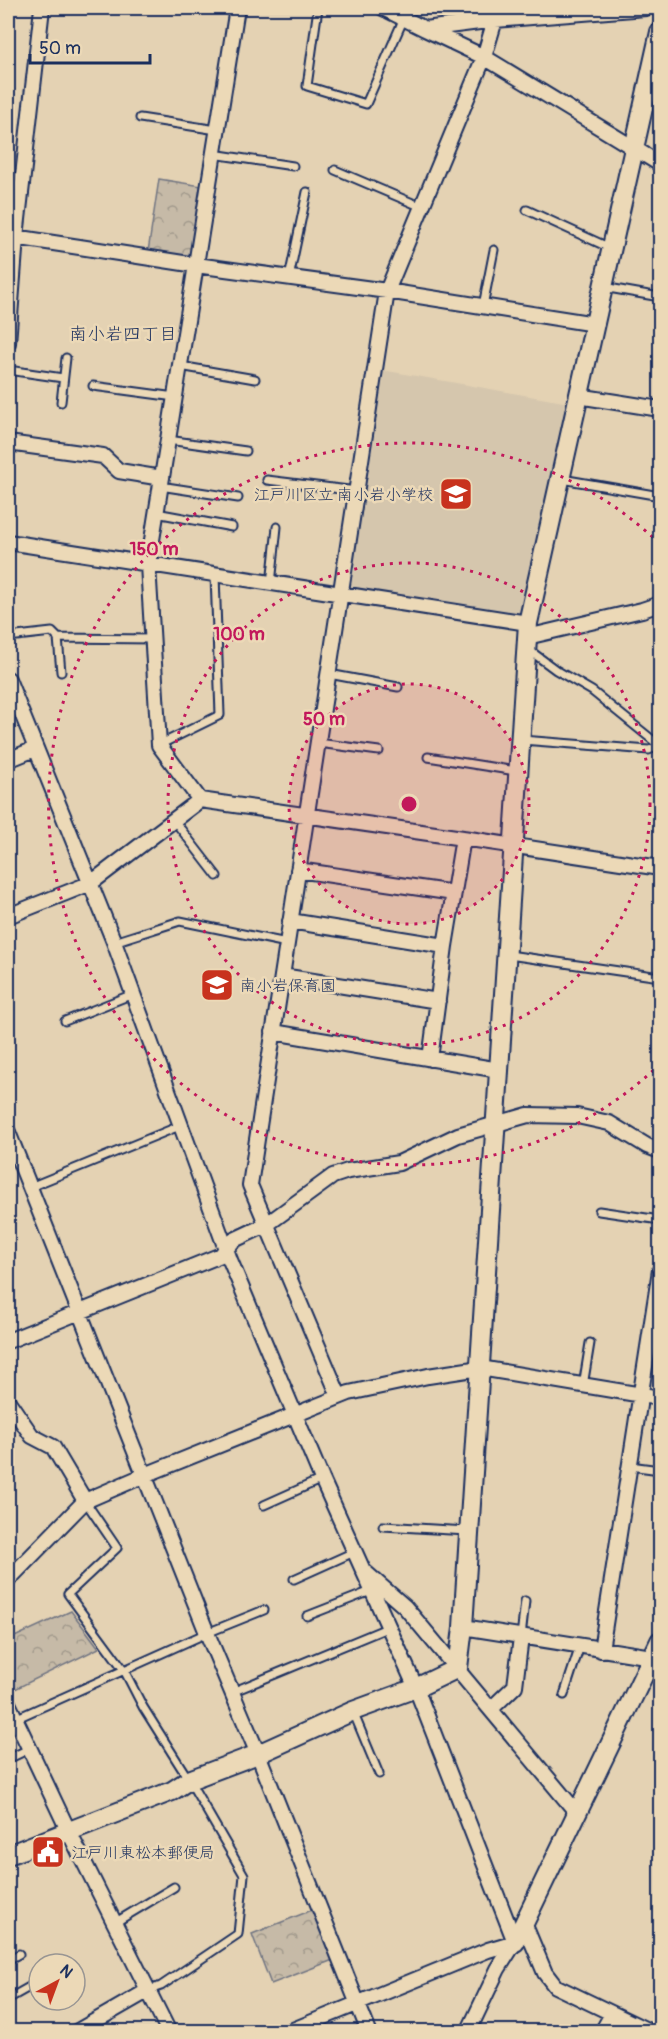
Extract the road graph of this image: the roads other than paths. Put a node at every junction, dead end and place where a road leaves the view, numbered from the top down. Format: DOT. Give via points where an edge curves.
graph roads {
  1 [pos="42,8"];
  2 [pos="237,8"];
  3 [pos="318,8"];
  4 [pos="383,8"];
  5 [pos="646,8"];
  6 [pos="596,10"];
  7 [pos="495,14"];
  8 [pos="404,18"];
  9 [pos="425,28"];
  10 [pos="660,32"];
  11 [pos="484,57"];
  12 [pos="140,118"];
  13 [pos="217,129"];
  14 [pos="634,148"];
  15 [pos="213,154"];
  16 [pos="660,164"];
  17 [pos="293,166"];
  18 [pos="334,170"];
  19 [pos="307,192"];
  20 [pos="422,207"];
  21 [pos="527,210"];
  22 [pos="12,237"];
  23 [pos="612,248"];
  24 [pos="494,250"];
  25 [pos="11,263"];
  26 [pos="196,265"];
  27 [pos="289,278"];
  28 [pos="603,287"];
  29 [pos="387,291"];
  30 [pos="660,297"];
  31 [pos="483,307"];
  32 [pos="8,319"];
  33 [pos="595,324"];
  34 [pos="8,343"];
  35 [pos="66,358"];
  36 [pos="180,366"];
  37 [pos="8,370"];
  38 [pos="63,378"];
  39 [pos="255,379"];
  40 [pos="93,386"];
  41 [pos="578,396"];
  42 [pos="175,397"];
  43 [pos="61,402"];
  44 [pos="660,409"];
  45 [pos="168,440"];
  46 [pos="8,443"];
  47 [pos="246,452"];
  48 [pos="560,479"];
  49 [pos="267,480"];
  50 [pos="161,482"];
  51 [pos="357,491"];
  52 [pos="660,496"];
  53 [pos="238,498"];
  54 [pos="156,513"];
  55 [pos="232,526"];
  56 [pos="277,527"];
  57 [pos="8,542"];
  58 [pos="148,565"];
  59 [pos="215,576"];
  60 [pos="271,584"];
  61 [pos="341,596"];
  62 [pos="660,604"];
  63 [pos="527,636"];
  64 [pos="8,637"];
  65 [pos="58,638"];
  66 [pos="153,639"];
  67 [pos="61,672"];
  68 [pos="329,675"];
  69 [pos="9,686"];
  70 [pos="398,687"];
  71 [pos="520,740"];
  72 [pos="318,743"];
  73 [pos="159,745"];
  74 [pos="660,746"];
  75 [pos="35,749"];
  76 [pos="380,751"];
  77 [pos="428,757"];
  78 [pos="8,760"];
  79 [pos="519,771"];
  80 [pos="200,800"];
  81 [pos="306,815"];
  82 [pos="173,819"];
  83 [pos="463,837"];
  84 [pos="514,845"];
  85 [pos="660,868"];
  86 [pos="298,870"];
  87 [pos="217,876"];
  88 [pos="91,883"];
  89 [pos="454,892"];
  90 [pos="8,916"];
  91 [pos="290,921"];
  92 [pos="114,942"];
  93 [pos="287,943"];
  94 [pos="445,946"];
  95 [pos="508,955"];
  96 [pos="282,976"];
  97 [pos="660,977"];
  98 [pos="133,994"];
  99 [pos="438,1001"];
  100 [pos="65,1021"];
  101 [pos="273,1032"];
  102 [pos="430,1059"];
  103 [pos="499,1070"];
  104 [pos="496,1124"];
  105 [pos="182,1125"];
  106 [pos="8,1132"];
  107 [pos="660,1151"];
  108 [pos="30,1187"];
  109 [pos="599,1211"];
  110 [pos="660,1220"];
  111 [pos="266,1225"];
  112 [pos="226,1248"];
  113 [pos="660,1277"];
  114 [pos="80,1314"];
  115 [pos="8,1341"];
  116 [pos="590,1343"];
  117 [pos="480,1368"];
  118 [pos="583,1386"];
  119 [pos="641,1395"];
  120 [pos="339,1396"];
  121 [pos="660,1398"];
  122 [pos="8,1401"];
  123 [pos="296,1414"];
  124 [pos="630,1466"];
  125 [pos="660,1470"];
  126 [pos="145,1475"];
  127 [pos="322,1479"];
  128 [pos="85,1501"];
  129 [pos="264,1505"];
  130 [pos="383,1526"];
  131 [pos="469,1532"];
  132 [pos="354,1552"];
  133 [pos="362,1569"];
  134 [pos="294,1579"];
  135 [pos="8,1580"];
  136 [pos="371,1591"];
  137 [pos="525,1601"];
  138 [pos="264,1610"];
  139 [pos="307,1616"];
  140 [pos="463,1627"];
  141 [pos="387,1628"];
  142 [pos="207,1633"];
  143 [pos="521,1637"];
  144 [pos="580,1646"];
  145 [pos="601,1650"];
  146 [pos="658,1653"];
  147 [pos="458,1668"];
  148 [pos="124,1670"];
  149 [pos="416,1688"];
  150 [pos="231,1692"];
  151 [pos="564,1695"];
  152 [pos="10,1709"];
  153 [pos="491,1709"];
  154 [pos="353,1711"];
  155 [pos="29,1749"];
  156 [pos="258,1754"];
  157 [pos="8,1759"];
  158 [pos="379,1774"];
  159 [pos="189,1780"];
  160 [pos="577,1813"];
  161 [pos="68,1830"];
  162 [pos="8,1855"];
  163 [pos="174,1887"];
  164 [pos="116,1922"];
  165 [pos="524,1923"];
  166 [pos="515,1942"];
  167 [pos="19,1954"];
  168 [pos="8,1960"];
  169 [pos="27,1988"];
  170 [pos="149,1990"];
  171 [pos="8,1999"];
  172 [pos="358,2003"];
  173 [pos="612,2014"];
  174 [pos="76,2031"];
  175 [pos="169,2031"];
  176 [pos="288,2031"];
  177 [pos="369,2031"];
  178 [pos="468,2031"];
  179 [pos="602,2031"];
  180 [pos="651,2031"];
  1 -- 22 [label="street"];
  2 -- 13 [label="street"];
  3 -- 8 [label="lane" via="307,86 366,104"];
  4 -- 8 [label="street"];
  5 -- 6 [label="street"];
  6 -- 7 [label="street"];
  7 -- 9 [label="street"];
  7 -- 11 [label="street"];
  8 -- 9 [label="street"];
  9 -- 11 [label="street"];
  10 -- 14 [label="street"];
  11 -- 14 [label="street"];
  11 -- 20 [label="street"];
  12 -- 13 [label="lane"];
  13 -- 15 [label="street"];
  14 -- 16 [label="street"];
  14 -- 23 [label="street"];
  15 -- 17 [label="lane"];
  15 -- 26 [label="street"];
  18 -- 20 [label="lane"];
  19 -- 27 [label="lane"];
  20 -- 29 [label="street"];
  21 -- 23 [label="lane"];
  22 -- 25 [label="street"];
  22 -- 26 [label="street"];
  23 -- 28 [label="street"];
  24 -- 31 [label="lane"];
  25 -- 32 [label="street"];
  26 -- 27 [label="street"];
  26 -- 36 [label="street"];
  27 -- 29 [label="street"];
  28 -- 30 [label="lane"];
  28 -- 33 [label="street"];
  29 -- 31 [label="street"];
  29 -- 51 [label="street"];
  31 -- 33 [label="street"];
  32 -- 34 [label="street"];
  33 -- 41 [label="street"];
  35 -- 38 [label="lane"];
  36 -- 39 [label="lane"];
  36 -- 42 [label="street"];
  37 -- 38 [label="lane"];
  38 -- 43 [label="lane"];
  40 -- 42 [label="lane"];
  41 -- 44 [label="street"];
  41 -- 48 [label="street"];
  42 -- 45 [label="street"];
  45 -- 47 [label="lane"];
  45 -- 50 [label="street"];
  46 -- 50 [label="street" via="103,456 119,471"];
  48 -- 52 [label="lane"];
  48 -- 63 [label="street"];
  49 -- 51 [label="lane"];
  50 -- 53 [label="lane"];
  50 -- 54 [label="street"];
  51 -- 61 [label="street"];
  54 -- 55 [label="lane"];
  54 -- 58 [label="street"];
  56 -- 60 [label="lane"];
  57 -- 58 [label="street"];
  58 -- 59 [label="street"];
  58 -- 66 [label="street"];
  59 -- 60 [label="street"];
  59 -- 73 [label="lane" via="220,715"];
  60 -- 61 [label="street"];
  61 -- 63 [label="street"];
  61 -- 68 [label="street"];
  62 -- 63 [label="street"];
  63 -- 71 [label="street"];
  63 -- 74 [label="lane" via="556,670 592,691"];
  64 -- 65 [label="lane" via="52,632"];
  65 -- 66 [label="lane"];
  65 -- 67 [label="lane"];
  66 -- 73 [label="street"];
  68 -- 70 [label="lane"];
  68 -- 72 [label="street"];
  69 -- 75 [label="street"];
  71 -- 74 [label="lane" via="648,750"];
  71 -- 79 [label="street"];
  72 -- 76 [label="lane"];
  72 -- 81 [label="street"];
  73 -- 80 [label="street"];
  75 -- 78 [label="street"];
  75 -- 88 [label="street"];
  77 -- 79 [label="lane"];
  79 -- 84 [label="street"];
  80 -- 81 [label="street"];
  80 -- 82 [label="street"];
  81 -- 83 [label="street"];
  81 -- 86 [label="street"];
  82 -- 87 [label="lane"];
  82 -- 88 [label="street"];
  83 -- 84 [label="street"];
  83 -- 89 [label="street"];
  84 -- 85 [label="street"];
  84 -- 95 [label="street"];
  86 -- 89 [label="street"];
  86 -- 91 [label="street"];
  88 -- 90 [label="street"];
  88 -- 92 [label="street"];
  89 -- 94 [label="street"];
  91 -- 93 [label="street"];
  91 -- 94 [label="street"];
  92 -- 93 [label="lane" via="180,921"];
  92 -- 98 [label="street"];
  93 -- 96 [label="street"];
  94 -- 99 [label="street"];
  95 -- 97 [label="lane"];
  95 -- 103 [label="street"];
  96 -- 99 [label="street"];
  96 -- 101 [label="street"];
  98 -- 100 [label="lane"];
  98 -- 105 [label="street"];
  99 -- 102 [label="street"];
  101 -- 102 [label="street"];
  101 -- 111 [label="street" via="250,1185"];
  102 -- 103 [label="street"];
  103 -- 104 [label="street"];
  104 -- 107 [label="street" via="528,1115 577,1116 609,1123"];
  104 -- 111 [label="street" via="458,1135 399,1163 333,1176"];
  104 -- 117 [label="street"];
  105 -- 108 [label="lane"];
  105 -- 112 [label="street"];
  106 -- 108 [label="street"];
  108 -- 114 [label="street"];
  109 -- 110 [label="lane"];
  111 -- 112 [label="street"];
  111 -- 120 [label="street"];
  112 -- 114 [label="street" via="221,1256"];
  112 -- 123 [label="street"];
  113 -- 119 [label="street"];
  114 -- 115 [label="street"];
  114 -- 126 [label="street"];
  116 -- 118 [label="lane"];
  117 -- 118 [label="street"];
  117 -- 120 [label="street"];
  117 -- 131 [label="street"];
  118 -- 119 [label="street"];
  119 -- 121 [label="street"];
  119 -- 124 [label="street"];
  120 -- 123 [label="street"];
  122 -- 128 [label="street" via="32,1436 53,1447"];
  123 -- 126 [label="street"];
  123 -- 127 [label="street"];
  124 -- 125 [label="lane"];
  124 -- 145 [label="street"];
  126 -- 128 [label="street"];
  126 -- 142 [label="street"];
  127 -- 129 [label="lane"];
  127 -- 132 [label="street"];
  128 -- 135 [label="street"];
  128 -- 148 [label="lane" via="117,1548 68,1594"];
  130 -- 131 [label="lane"];
  131 -- 140 [label="street"];
  132 -- 133 [label="street"];
  132 -- 134 [label="lane"];
  133 -- 136 [label="street"];
  133 -- 147 [label="street" via="405,1607"];
  136 -- 139 [label="lane"];
  136 -- 141 [label="street"];
  137 -- 143 [label="lane"];
  138 -- 142 [label="lane"];
  140 -- 143 [label="street"];
  140 -- 147 [label="street"];
  141 -- 149 [label="street"];
  141 -- 150 [label="lane"];
  142 -- 148 [label="lane"];
  142 -- 150 [label="street"];
  143 -- 144 [label="street"];
  143 -- 153 [label="street" via="515,1686"];
  144 -- 145 [label="street"];
  144 -- 151 [label="lane"];
  145 -- 146 [label="street"];
  146 -- 160 [label="street"];
  147 -- 149 [label="street"];
  147 -- 153 [label="street"];
  148 -- 152 [label="lane"];
  148 -- 159 [label="lane"];
  149 -- 154 [label="street"];
  149 -- 166 [label="street"];
  150 -- 156 [label="street"];
  152 -- 155 [label="street"];
  153 -- 160 [label="street"];
  154 -- 156 [label="street"];
  154 -- 158 [label="lane"];
  155 -- 157 [label="lane"];
  155 -- 161 [label="street"];
  156 -- 159 [label="street"];
  156 -- 172 [label="street"];
  159 -- 161 [label="street" via="172,1791"];
  159 -- 170 [label="lane" via="244,1875 238,1934 161,1986"];
  160 -- 165 [label="street"];
  161 -- 162 [label="street"];
  161 -- 164 [label="street"];
  163 -- 164 [label="lane"];
  164 -- 170 [label="street"];
  165 -- 166 [label="street"];
  165 -- 173 [label="street" via="545,1973 555,1986"];
  166 -- 172 [label="street"];
  166 -- 178 [label="street"];
  167 -- 168 [label="lane"];
  169 -- 171 [label="lane"];
  170 -- 174 [label="street"];
  170 -- 175 [label="street"];
  172 -- 176 [label="street"];
  172 -- 177 [label="street"];
  173 -- 179 [label="street"];
  173 -- 180 [label="street"];
}
